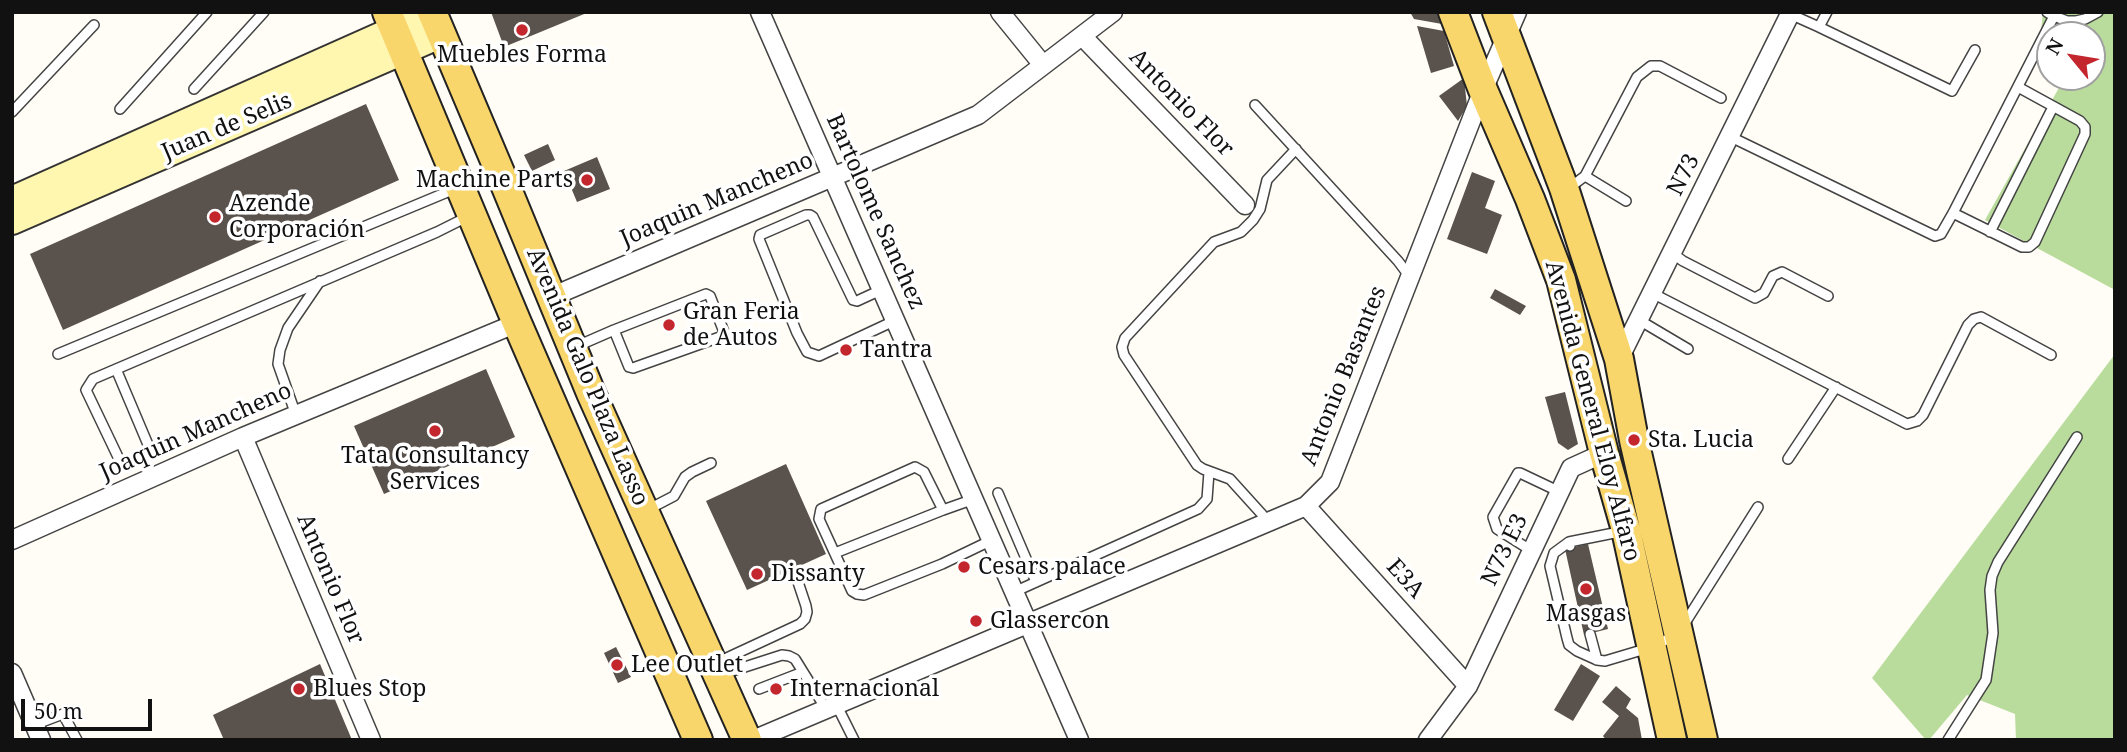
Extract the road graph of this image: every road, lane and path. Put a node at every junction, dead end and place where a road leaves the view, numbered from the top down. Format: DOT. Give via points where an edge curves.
graph roads {
  1 [pos="207,12"];
  2 [pos="264,12"];
  3 [pos="760,12"];
  4 [pos="1000,12"];
  5 [pos="1112,12"];
  6 [pos="1453,12"];
  7 [pos="1827,12"];
  8 [pos="2098,12"];
  9 [pos="1791,13"];
  10 [pos="2051,14"];
  11 [pos="435,20"];
  12 [pos="1507,21"];
  13 [pos="94,25"];
  14 [pos="1819,27"];
  15 [pos="395,32"];
  16 [pos="1082,36"];
  17 [pos="1975,50"];
  18 [pos="1043,65"];
  19 [pos="2018,87"];
  20 [pos="194,89"];
  21 [pos="1483,90"];
  22 [pos="1721,98"];
  23 [pos="1255,105"];
  24 [pos="2053,107"];
  25 [pos="120,109"];
  26 [pos="12,112"];
  27 [pos="1731,137"];
  28 [pos="1296,149"];
  29 [pos="834,177"];
  30 [pos="1575,182"];
  31 [pos="459,187"];
  32 [pos="12,200"];
  33 [pos="1626,201"];
  34 [pos="1245,205"];
  35 [pos="1953,213"];
  36 [pos="471,215"];
  37 [pos="12,221"];
  38 [pos="1990,232"];
  39 [pos="1672,254"];
  40 [pos="1410,277"];
  41 [pos="320,281"];
  42 [pos="883,289"];
  43 [pos="1652,293"];
  44 [pos="1828,296"];
  45 [pos="551,297"];
  46 [pos="896,320"];
  47 [pos="1639,320"];
  48 [pos="517,323"];
  49 [pos="614,330"];
  50 [pos="572,348"];
  51 [pos="1688,349"];
  52 [pos="58,354"];
  53 [pos="2051,355"];
  54 [pos="1619,359"];
  55 [pos="116,369"];
  56 [pos="1836,387"];
  57 [pos="296,415"];
  58 [pos="243,437"];
  59 [pos="2077,437"];
  60 [pos="149,447"];
  61 [pos="1604,453"];
  62 [pos="118,457"];
  63 [pos="1787,459"];
  64 [pos="711,463"];
  65 [pos="1209,471"];
  66 [pos="1560,492"];
  67 [pos="998,493"];
  68 [pos="974,499"];
  69 [pos="1306,506"];
  70 [pos="1758,508"];
  71 [pos="943,510"];
  72 [pos="644,511"];
  73 [pos="1268,521"];
  74 [pos="1640,527"];
  75 [pos="12,540"];
  76 [pos="992,540"];
  77 [pos="1532,551"];
  78 [pos="835,553"];
  79 [pos="796,576"];
  80 [pos="1036,582"];
  81 [pos="1014,592"];
  82 [pos="1028,623"];
  83 [pos="1590,634"];
  84 [pos="1678,634"];
  85 [pos="1652,647"];
  86 [pos="1597,660"];
  87 [pos="715,670"];
  88 [pos="12,673"];
  89 [pos="803,673"];
  90 [pos="1468,686"];
  91 [pos="759,689"];
  92 [pos="831,707"];
  93 [pos="38,732"];
  94 [pos="77,740"];
  95 [pos="371,740"];
  96 [pos="698,740"];
  97 [pos="747,740"];
  98 [pos="753,740"];
  99 [pos="854,740"];
  100 [pos="1079,740"];
  101 [pos="1428,740"];
  102 [pos="1672,740"];
  103 [pos="1703,740"];
  104 [pos="1948,740"];
  1 -- 25 [label="lane"];
  2 -- 20 [label="lane"];
  3 -- 29 [label="street, Bartolome Sanchez"];
  4 -- 18 [label="street"];
  5 -- 16 [label="street, Joaquin Mancheno"];
  6 -- 21 [label="main road, Avenida General Eloy Alfaro"];
  7 -- 14 [label="lane"];
  8 -- 10 [label="lane" via="2076,21"];
  9 -- 14 [label="lane"];
  9 -- 27 [label="street, N73"];
  10 -- 19 [label="lane"];
  11 -- 15 [label="main road, Juan de Selis"];
  11 -- 45 [label="main road, Avenida Galo Plaza Lasso"];
  12 -- 21 [label="street, Antonio Basantes"];
  12 -- 30 [label="main road, Avenida General Eloy Alfaro"];
  13 -- 26 [label="lane"];
  14 -- 17 [label="lane" via="1952,91"];
  15 -- 31 [label="main road, Avenida Galo Plaza Lasso"];
  15 -- 32 [label="main road, Juan de Selis"];
  15 -- 37 [label="main road, Juan de Selis"];
  16 -- 18 [label="street, Joaquin Mancheno"];
  16 -- 34 [label="street, Antonio Flor"];
  18 -- 29 [label="street, Joaquin Mancheno" via="978,115"];
  19 -- 24 [label="lane"];
  19 -- 35 [label="lane"];
  21 -- 40 [label="street, Antonio Basantes"];
  21 -- 61 [label="main road, Avenida General Eloy Alfaro" via="1561,280"];
  22 -- 30 [label="lane" via="1660,65 1643,70"];
  23 -- 28 [label="lane"];
  24 -- 38 [label="lane"];
  24 -- 38 [label="lane" via="2080,121 2085,134 2035,242 2022,247"];
  27 -- 35 [label="lane" via="1928,234 1941,233"];
  27 -- 39 [label="street, N73"];
  28 -- 40 [label="lane"];
  28 -- 65 [label="lane" via="1267,180 1253,220 1241,232 1214,242 1125,338 1122,347 1197,465"];
  29 -- 42 [label="street, Bartolome Sanchez"];
  29 -- 45 [label="street, Joaquin Mancheno"];
  30 -- 33 [label="lane"];
  30 -- 54 [label="main road, Avenida General Eloy Alfaro"];
  31 -- 36 [label="main road, Avenida Galo Plaza Lasso"];
  31 -- 52 [label="lane"];
  35 -- 38 [label="lane"];
  36 -- 41 [label="lane"];
  36 -- 48 [label="main road, Avenida Galo Plaza Lasso"];
  39 -- 43 [label="street, N73"];
  39 -- 44 [label="lane" via="1755,298 1782,272"];
  40 -- 69 [label="street, Antonio Basantes" via="1330,482"];
  41 -- 55 [label="lane"];
  41 -- 57 [label="lane" via="288,328 280,350 278,364"];
  42 -- 46 [label="street, Bartolome Sanchez"];
  42 -- 46 [label="lane" via="853,300 810,215 759,239 807,352 819,356"];
  43 -- 47 [label="street, N73"];
  43 -- 56 [label="lane"];
  45 -- 50 [label="main road, Avenida Galo Plaza Lasso"];
  46 -- 68 [label="street, Bartolome Sanchez"];
  47 -- 51 [label="lane"];
  47 -- 54 [label="street, N73"];
  48 -- 57 [label="street, Joaquin Mancheno"];
  48 -- 96 [label="main road, Avenida Galo Plaza Lasso"];
  49 -- 49 [label="lane" via="633,368 724,332 706,294"];
  49 -- 50 [label="lane"];
  50 -- 72 [label="main road, Avenida Galo Plaza Lasso"];
  53 -- 56 [label="lane" via="1981,317 1968,325 1917,421 1907,424"];
  54 -- 74 [label="main road, Avenida General Eloy Alfaro" via="1634,440"];
  55 -- 60 [label="lane"];
  55 -- 62 [label="lane" via="93,379 86,390"];
  56 -- 63 [label="lane"];
  57 -- 58 [label="street, Joaquin Mancheno"];
  58 -- 75 [label="street, Joaquin Mancheno"];
  58 -- 95 [label="street, Antonio Flor"];
  59 -- 104 [label="lane" via="1992,576 1993,633 1986,680"];
  61 -- 66 [label="street, N73 E3" via="1571,468"];
  61 -- 74 [label="main road, Avenida General Eloy Alfaro"];
  64 -- 72 [label="lane" via="685,477 674,496"];
  65 -- 73 [label="lane" via="1230,479"];
  65 -- 80 [label="lane" via="1207,499 1198,509"];
  66 -- 77 [label="street, N73 E3"];
  66 -- 77 [label="lane" via="1518,473 1493,517 1497,529"];
  67 -- 80 [label="lane"];
  68 -- 71 [label="lane"];
  68 -- 76 [label="street, Bartolome Sanchez"];
  69 -- 73 [label="street, Antonio Basantes"];
  69 -- 90 [label="street, E3A"];
  70 -- 84 [label="lane"];
  71 -- 78 [label="lane"];
  71 -- 78 [label="lane" via="924,472 915,467 821,509 819,519"];
  72 -- 87 [label="main road, Avenida Galo Plaza Lasso"];
  73 -- 82 [label="street, Antonio Basantes"];
  74 -- 84 [label="main road, Avenida General Eloy Alfaro"];
  74 -- 85 [label="main road, Avenida General Eloy Alfaro"];
  74 -- 86 [label="lane" via="1570,545 1554,554 1550,566 1569,645"];
  76 -- 78 [label="lane" via="864,595 852,591"];
  76 -- 81 [label="street, Bartolome Sanchez"];
  77 -- 90 [label="street, N73 E3"];
  79 -- 87 [label="lane" via="806,606 805,619"];
  80 -- 81 [label="lane"];
  81 -- 82 [label="street, Bartolome Sanchez"];
  82 -- 92 [label="street, Antonio Basantes"];
  82 -- 100 [label="street, Bartolome Sanchez"];
  83 -- 86 [label="lane"];
  84 -- 85 [label="lane"];
  84 -- 103 [label="main road, Avenida General Eloy Alfaro"];
  85 -- 86 [label="lane"];
  85 -- 102 [label="main road, Avenida General Eloy Alfaro"];
  87 -- 89 [label="lane" via="782,655 795,659"];
  87 -- 97 [label="main road, Avenida Galo Plaza Lasso"];
  88 -- 93 [label="street"];
  89 -- 91 [label="lane"];
  89 -- 92 [label="lane"];
  90 -- 101 [label="street, N73 E3"];
  92 -- 98 [label="street, Antonio Basantes"];
  92 -- 99 [label="lane"];
  93 -- 94 [label="lane" via="63,714"];
}
